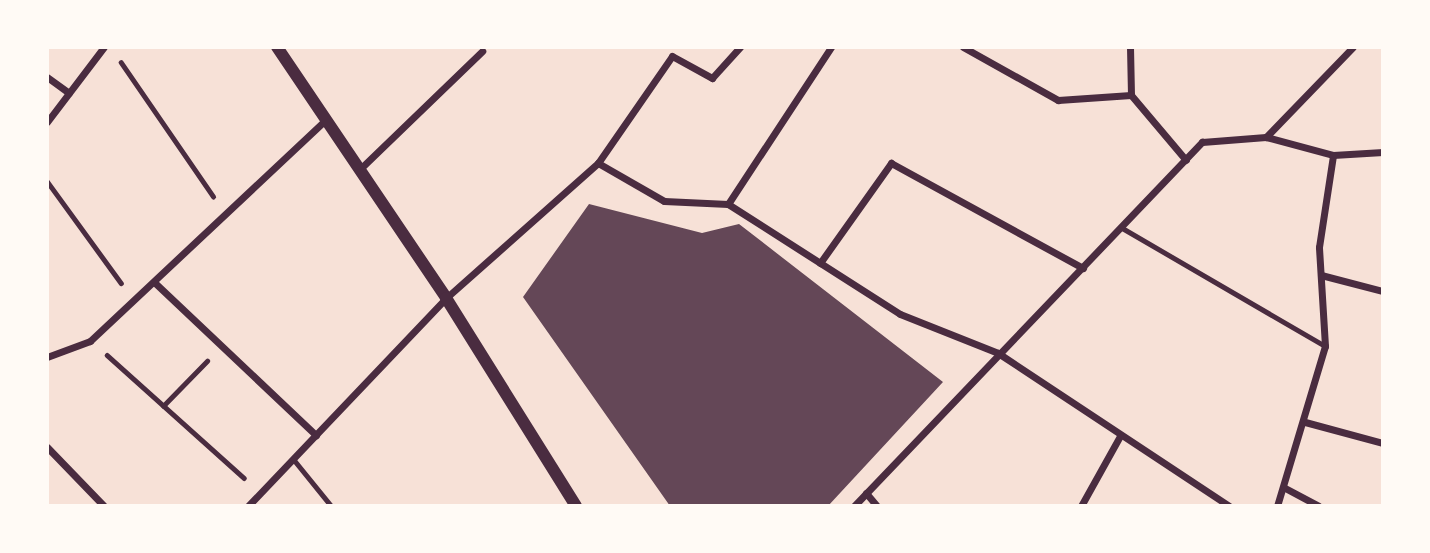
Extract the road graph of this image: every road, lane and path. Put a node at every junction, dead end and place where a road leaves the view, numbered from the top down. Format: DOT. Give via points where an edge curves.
graph roads {
  1 [pos="104,47"];
  2 [pos="277,47"];
  3 [pos="740,47"];
  4 [pos="831,47"];
  5 [pos="963,47"];
  6 [pos="1130,47"];
  7 [pos="1353,47"];
  8 [pos="481,51"];
  9 [pos="118,58"];
  10 [pos="47,77"];
  11 [pos="69,93"];
  12 [pos="1131,95"];
  13 [pos="326,119"];
  14 [pos="47,122"];
  15 [pos="1266,137"];
  16 [pos="1383,152"];
  17 [pos="1334,155"];
  18 [pos="1186,160"];
  19 [pos="598,163"];
  20 [pos="360,169"];
  21 [pos="47,181"];
  22 [pos="728,204"];
  23 [pos="225,214"];
  24 [pos="1122,228"];
  25 [pos="820,262"];
  26 [pos="1083,268"];
  27 [pos="1321,275"];
  28 [pos="154,282"];
  29 [pos="1383,291"];
  30 [pos="446,298"];
  31 [pos="133,301"];
  32 [pos="90,341"];
  33 [pos="222,346"];
  34 [pos="1325,346"];
  35 [pos="998,353"];
  36 [pos="47,357"];
  37 [pos="163,406"];
  38 [pos="1306,422"];
  39 [pos="316,435"];
  40 [pos="1120,436"];
  41 [pos="1383,443"];
  42 [pos="47,447"];
  43 [pos="293,459"];
  44 [pos="1285,488"];
  45 [pos="260,493"];
  46 [pos="866,493"];
  47 [pos="104,506"];
  48 [pos="248,506"];
  49 [pos="331,506"];
  50 [pos="576,506"];
  51 [pos="854,506"];
  52 [pos="877,506"];
  53 [pos="1081,506"];
  54 [pos="1229,506"];
  55 [pos="1277,506"];
  56 [pos="1319,506"];
  1 -- 11 [label="street"];
  2 -- 13 [label="street"];
  3 -- 19 [label="street" via="712,78 672,56"];
  4 -- 22 [label="street"];
  5 -- 12 [label="street" via="1058,100"];
  6 -- 12 [label="street"];
  7 -- 15 [label="street"];
  8 -- 20 [label="street"];
  9 -- 23 [label="path"];
  10 -- 11 [label="street"];
  11 -- 14 [label="street"];
  12 -- 18 [label="street"];
  13 -- 20 [label="street"];
  13 -- 23 [label="street"];
  15 -- 17 [label="street"];
  15 -- 18 [label="street" via="1202,142"];
  16 -- 17 [label="street"];
  17 -- 27 [label="street" via="1319,247"];
  18 -- 24 [label="street"];
  19 -- 22 [label="street" via="664,201"];
  19 -- 30 [label="street"];
  20 -- 30 [label="street"];
  21 -- 31 [label="path"];
  22 -- 25 [label="street"];
  23 -- 28 [label="street"];
  24 -- 26 [label="street"];
  24 -- 34 [label="lane"];
  25 -- 26 [label="street" via="891,163"];
  25 -- 35 [label="street" via="900,314"];
  26 -- 35 [label="street"];
  27 -- 29 [label="street"];
  27 -- 34 [label="street"];
  28 -- 31 [label="street"];
  28 -- 33 [label="street"];
  30 -- 39 [label="street"];
  30 -- 50 [label="street"];
  31 -- 32 [label="street"];
  32 -- 36 [label="street"];
  32 -- 37 [label="path"];
  33 -- 37 [label="path"];
  33 -- 39 [label="street"];
  34 -- 38 [label="street"];
  35 -- 40 [label="street"];
  35 -- 46 [label="street"];
  37 -- 45 [label="path"];
  38 -- 41 [label="street"];
  38 -- 44 [label="street"];
  39 -- 43 [label="street"];
  40 -- 53 [label="street"];
  40 -- 54 [label="street"];
  42 -- 47 [label="street"];
  43 -- 45 [label="street"];
  43 -- 49 [label="lane"];
  44 -- 55 [label="street"];
  44 -- 56 [label="street"];
  45 -- 48 [label="street"];
  46 -- 51 [label="street"];
  46 -- 52 [label="street"];
}
